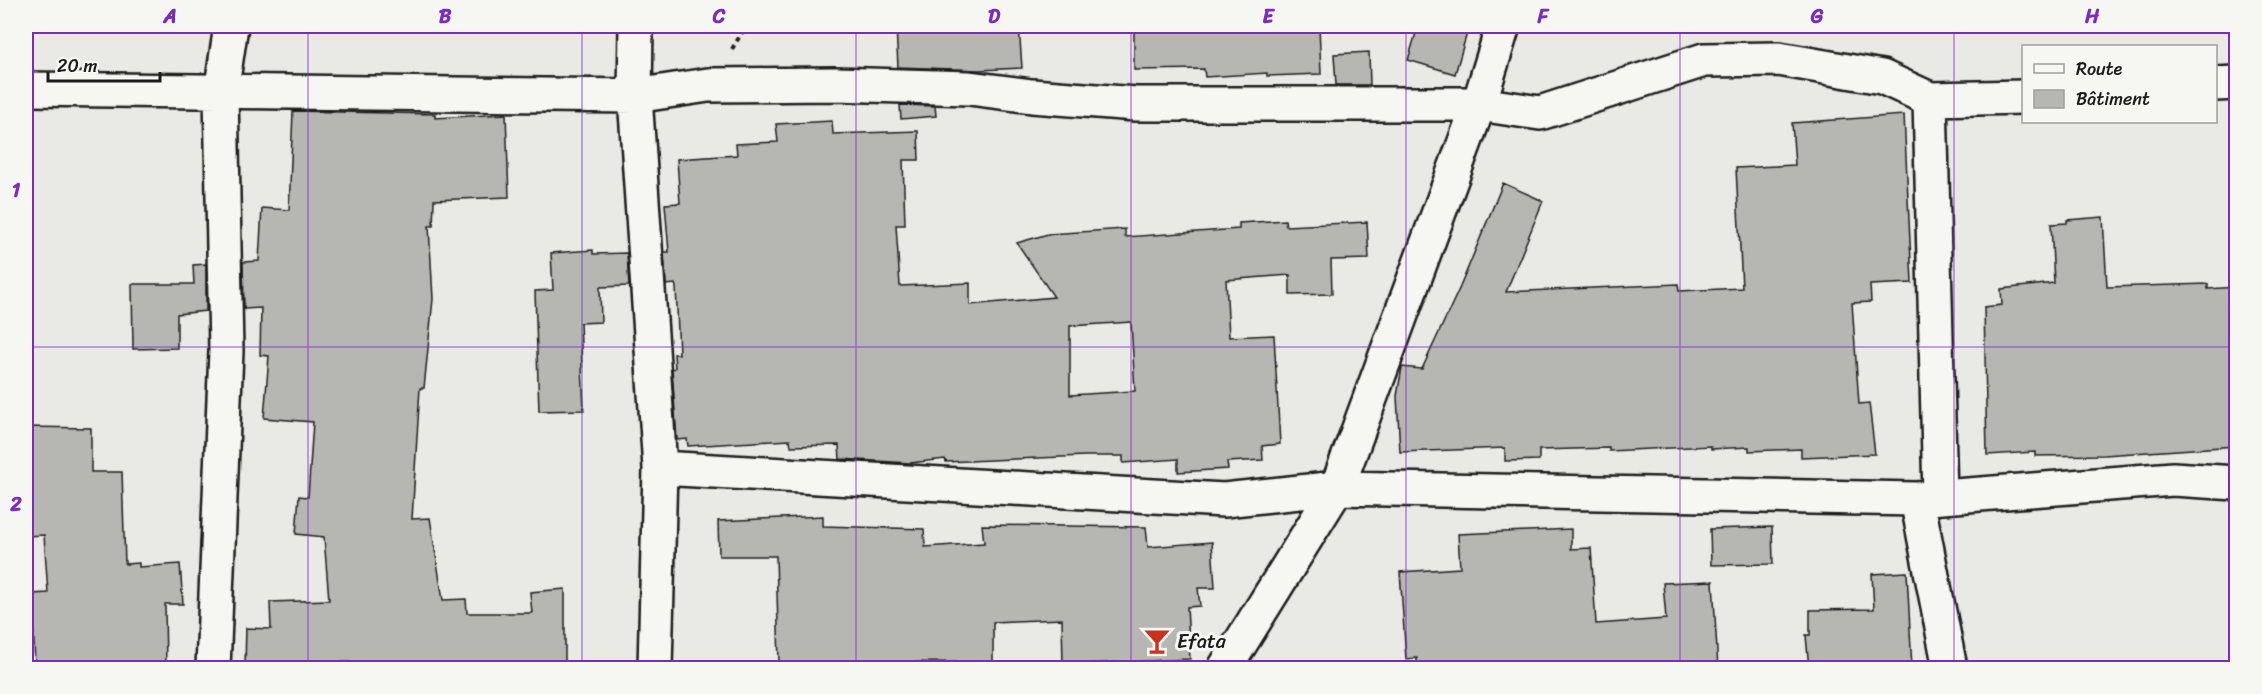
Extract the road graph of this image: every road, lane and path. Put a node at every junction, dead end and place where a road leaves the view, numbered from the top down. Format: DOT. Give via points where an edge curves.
graph roads {
  1 [pos="231,26"];
  2 [pos="636,26"];
  3 [pos="1503,26"];
  4 [pos="2236,83"];
  5 [pos="2217,84"];
  6 [pos="26,89"];
  7 [pos="221,93"];
  8 [pos="635,96"];
  9 [pos="2022,97"];
  10 [pos="1930,99"];
  11 [pos="1479,104"];
  12 [pos="660,468"];
  13 [pos="2236,483"];
  14 [pos="1337,488"];
  15 [pos="1928,498"];
  16 [pos="213,669"];
  17 [pos="655,669"];
  18 [pos="1225,669"];
  19 [pos="1950,669"];
  1 -- 7 [label="street"];
  2 -- 8 [label="street"];
  3 -- 11 [label="street"];
  4 -- 5 [label="street"];
  6 -- 7 [label="street"];
  7 -- 8 [label="street"];
  7 -- 16 [label="street" via="226,351"];
  8 -- 11 [label="street" via="708,85 835,84 969,88 1136,104"];
  8 -- 12 [label="street"];
  9 -- 10 [label="street"];
  10 -- 11 [label="street" via="1882,77 1779,59 1704,60 1540,113"];
  10 -- 15 [label="street"];
  11 -- 14 [label="street"];
  12 -- 14 [label="street" via="1224,500"];
  12 -- 17 [label="street"];
  13 -- 15 [label="street" via="2173,479"];
  14 -- 15 [label="street"];
  14 -- 18 [label="street"];
  15 -- 19 [label="street"];
}
